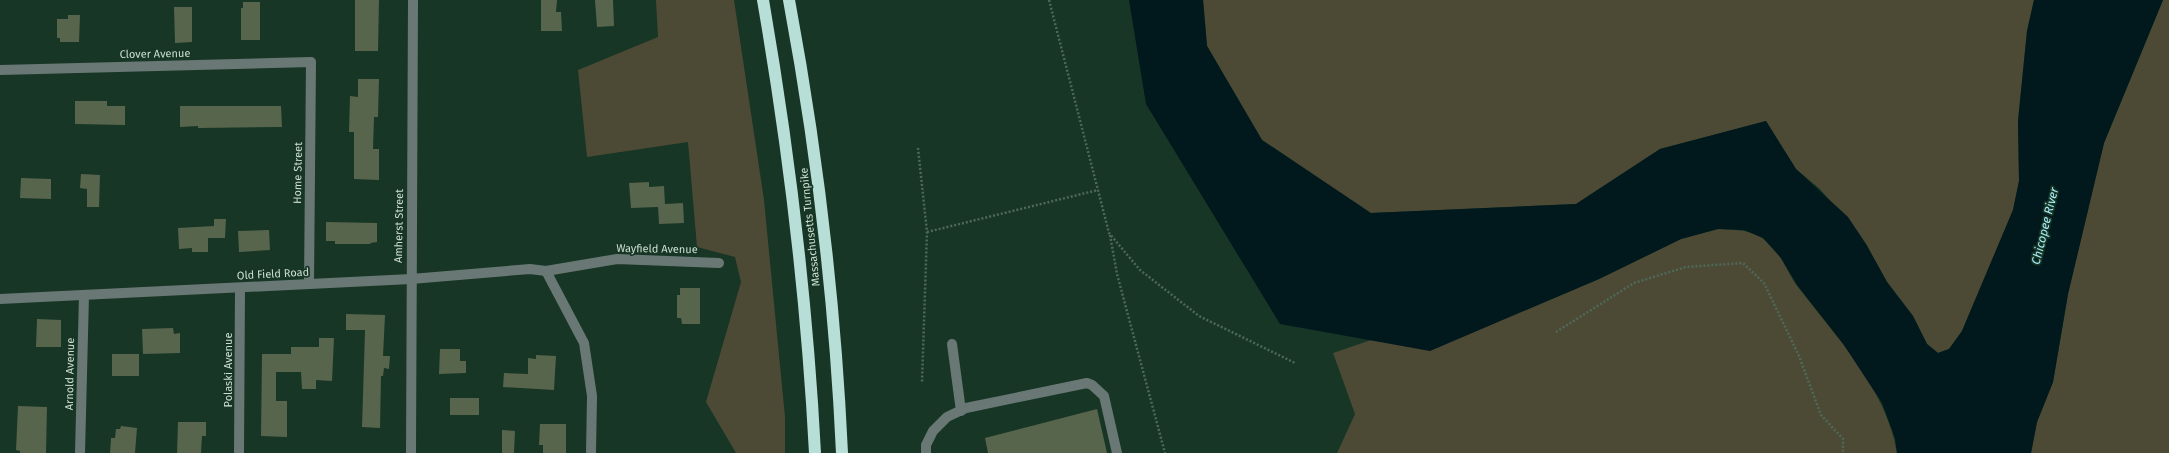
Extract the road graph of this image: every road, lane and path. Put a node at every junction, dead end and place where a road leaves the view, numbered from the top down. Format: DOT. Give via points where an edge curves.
graph roads {
  1 [pos="413,0"];
  2 [pos="763,0"];
  3 [pos="790,0"];
  4 [pos="1049,0"];
  5 [pos="312,62"];
  6 [pos="0,70"];
  7 [pos="918,148"];
  8 [pos="1098,190"];
  9 [pos="926,232"];
  10 [pos="1109,233"];
  11 [pos="719,263"];
  12 [pos="546,271"];
  13 [pos="411,279"];
  14 [pos="309,284"];
  15 [pos="240,288"];
  16 [pos="84,295"];
  17 [pos="0,299"];
  18 [pos="1556,332"];
  19 [pos="952,344"];
  20 [pos="1296,363"];
  21 [pos="922,382"];
  22 [pos="961,411"];
  23 [pos="80,453"];
  24 [pos="239,453"];
  25 [pos="411,453"];
  26 [pos="591,453"];
  27 [pos="815,453"];
  28 [pos="842,453"];
  29 [pos="926,453"];
  30 [pos="1117,453"];
  31 [pos="1165,453"];
  32 [pos="1843,453"];
  1 -- 13 [label="street, Amherst Street"];
  2 -- 27 [label="highway, Massachusetts Turnpike" via="786,144 798,248"];
  3 -- 28 [label="highway, Massachusetts Turnpike" via="818,182 832,309"];
  4 -- 8 [label="path"];
  5 -- 6 [label="street, Clover Avenue"];
  5 -- 14 [label="street, Home Street"];
  7 -- 9 [label="path"];
  8 -- 9 [label="path"];
  8 -- 10 [label="path"];
  9 -- 21 [label="path"];
  10 -- 20 [label="path" via="1140,270 1199,316"];
  10 -- 31 [label="path" via="1117,274"];
  11 -- 12 [label="street, Wayfield Avenue" via="618,259"];
  12 -- 13 [label="street, Old Field Road" via="530,269"];
  12 -- 26 [label="street" via="584,343 592,396"];
  13 -- 14 [label="street, Old Field Road"];
  13 -- 25 [label="street, Amherst Street"];
  14 -- 15 [label="street, Old Field Road"];
  15 -- 16 [label="street, Old Field Road"];
  15 -- 24 [label="street, Polaski Avenue"];
  16 -- 17 [label="street, Old Field Road"];
  16 -- 23 [label="street, Arnold Avenue"];
  18 -- 32 [label="path" via="1634,283 1686,267 1743,263 1764,283 1799,356 1820,414 1843,438"];
  19 -- 22 [label="street"];
  22 -- 29 [label="street" via="947,417 933,432 926,445"];
  22 -- 30 [label="street" via="1086,383 1104,396"];
}
